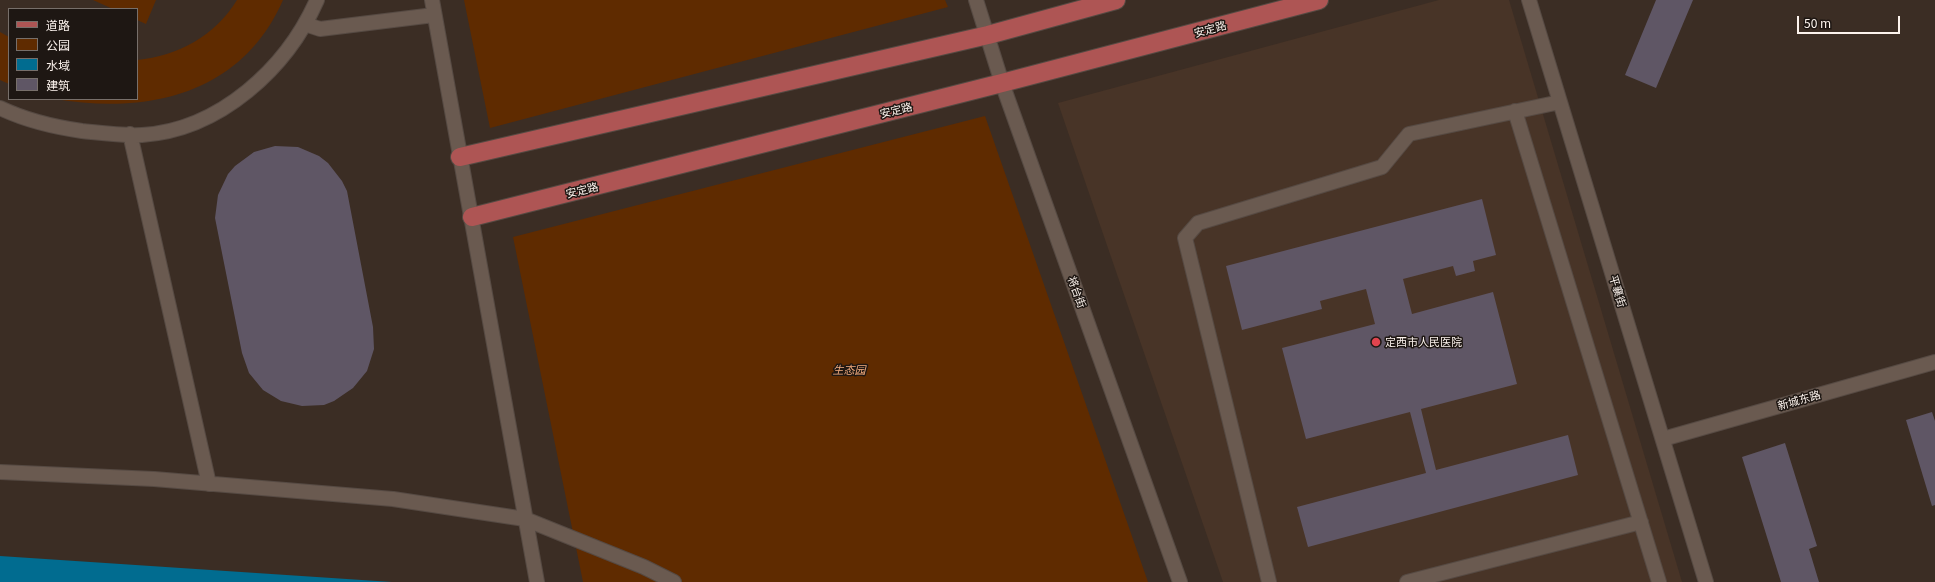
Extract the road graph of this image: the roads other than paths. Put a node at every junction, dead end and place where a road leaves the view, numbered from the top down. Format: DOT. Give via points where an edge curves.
graph roads {
  1 [pos="317,0"];
  2 [pos="432,0"];
  3 [pos="976,0"];
  4 [pos="1116,0"];
  5 [pos="1319,0"];
  6 [pos="1529,0"];
  7 [pos="434,14"];
  8 [pos="304,24"];
  9 [pos="988,35"];
  10 [pos="1002,83"];
  11 [pos="1560,102"];
  12 [pos="0,108"];
  13 [pos="1515,111"];
  14 [pos="130,134"];
  15 [pos="460,157"];
  16 [pos="472,217"];
  17 [pos="1935,362"];
  18 [pos="1663,439"];
  19 [pos="0,472"];
  20 [pos="209,484"];
  21 [pos="525,519"];
  22 [pos="1641,522"];
  23 [pos="537,582"];
  24 [pos="674,582"];
  25 [pos="1180,582"];
  26 [pos="1269,582"];
  27 [pos="1407,582"];
  28 [pos="1659,582"];
  29 [pos="1706,582"];
  1 -- 8 [label="street"];
  2 -- 7 [label="street"];
  3 -- 9 [label="street, 将台街"];
  4 -- 9 [label="main road"];
  5 -- 10 [label="main road, 安定路"];
  6 -- 11 [label="street, 平襄街"];
  7 -- 8 [label="street" via="320,29"];
  7 -- 15 [label="street"];
  8 -- 14 [label="street" via="282,57 238,98 215,112 183,126 143,135"];
  9 -- 10 [label="street, 将台街"];
  9 -- 15 [label="main road"];
  10 -- 16 [label="main road, 安定路"];
  10 -- 25 [label="street, 将台街"];
  11 -- 13 [label="street"];
  11 -- 18 [label="street, 平襄街"];
  12 -- 14 [label="street" via="72,130"];
  13 -- 22 [label="street"];
  13 -- 26 [label="street" via="1409,134 1382,167 1198,223 1185,238"];
  14 -- 20 [label="street"];
  15 -- 16 [label="street"];
  16 -- 21 [label="street"];
  17 -- 18 [label="street, 新城东路"];
  18 -- 29 [label="street, 平襄街"];
  19 -- 20 [label="street"];
  20 -- 21 [label="street" via="393,499"];
  21 -- 23 [label="street"];
  21 -- 24 [label="street" via="644,567"];
  22 -- 27 [label="street"];
  22 -- 28 [label="street"];
}
